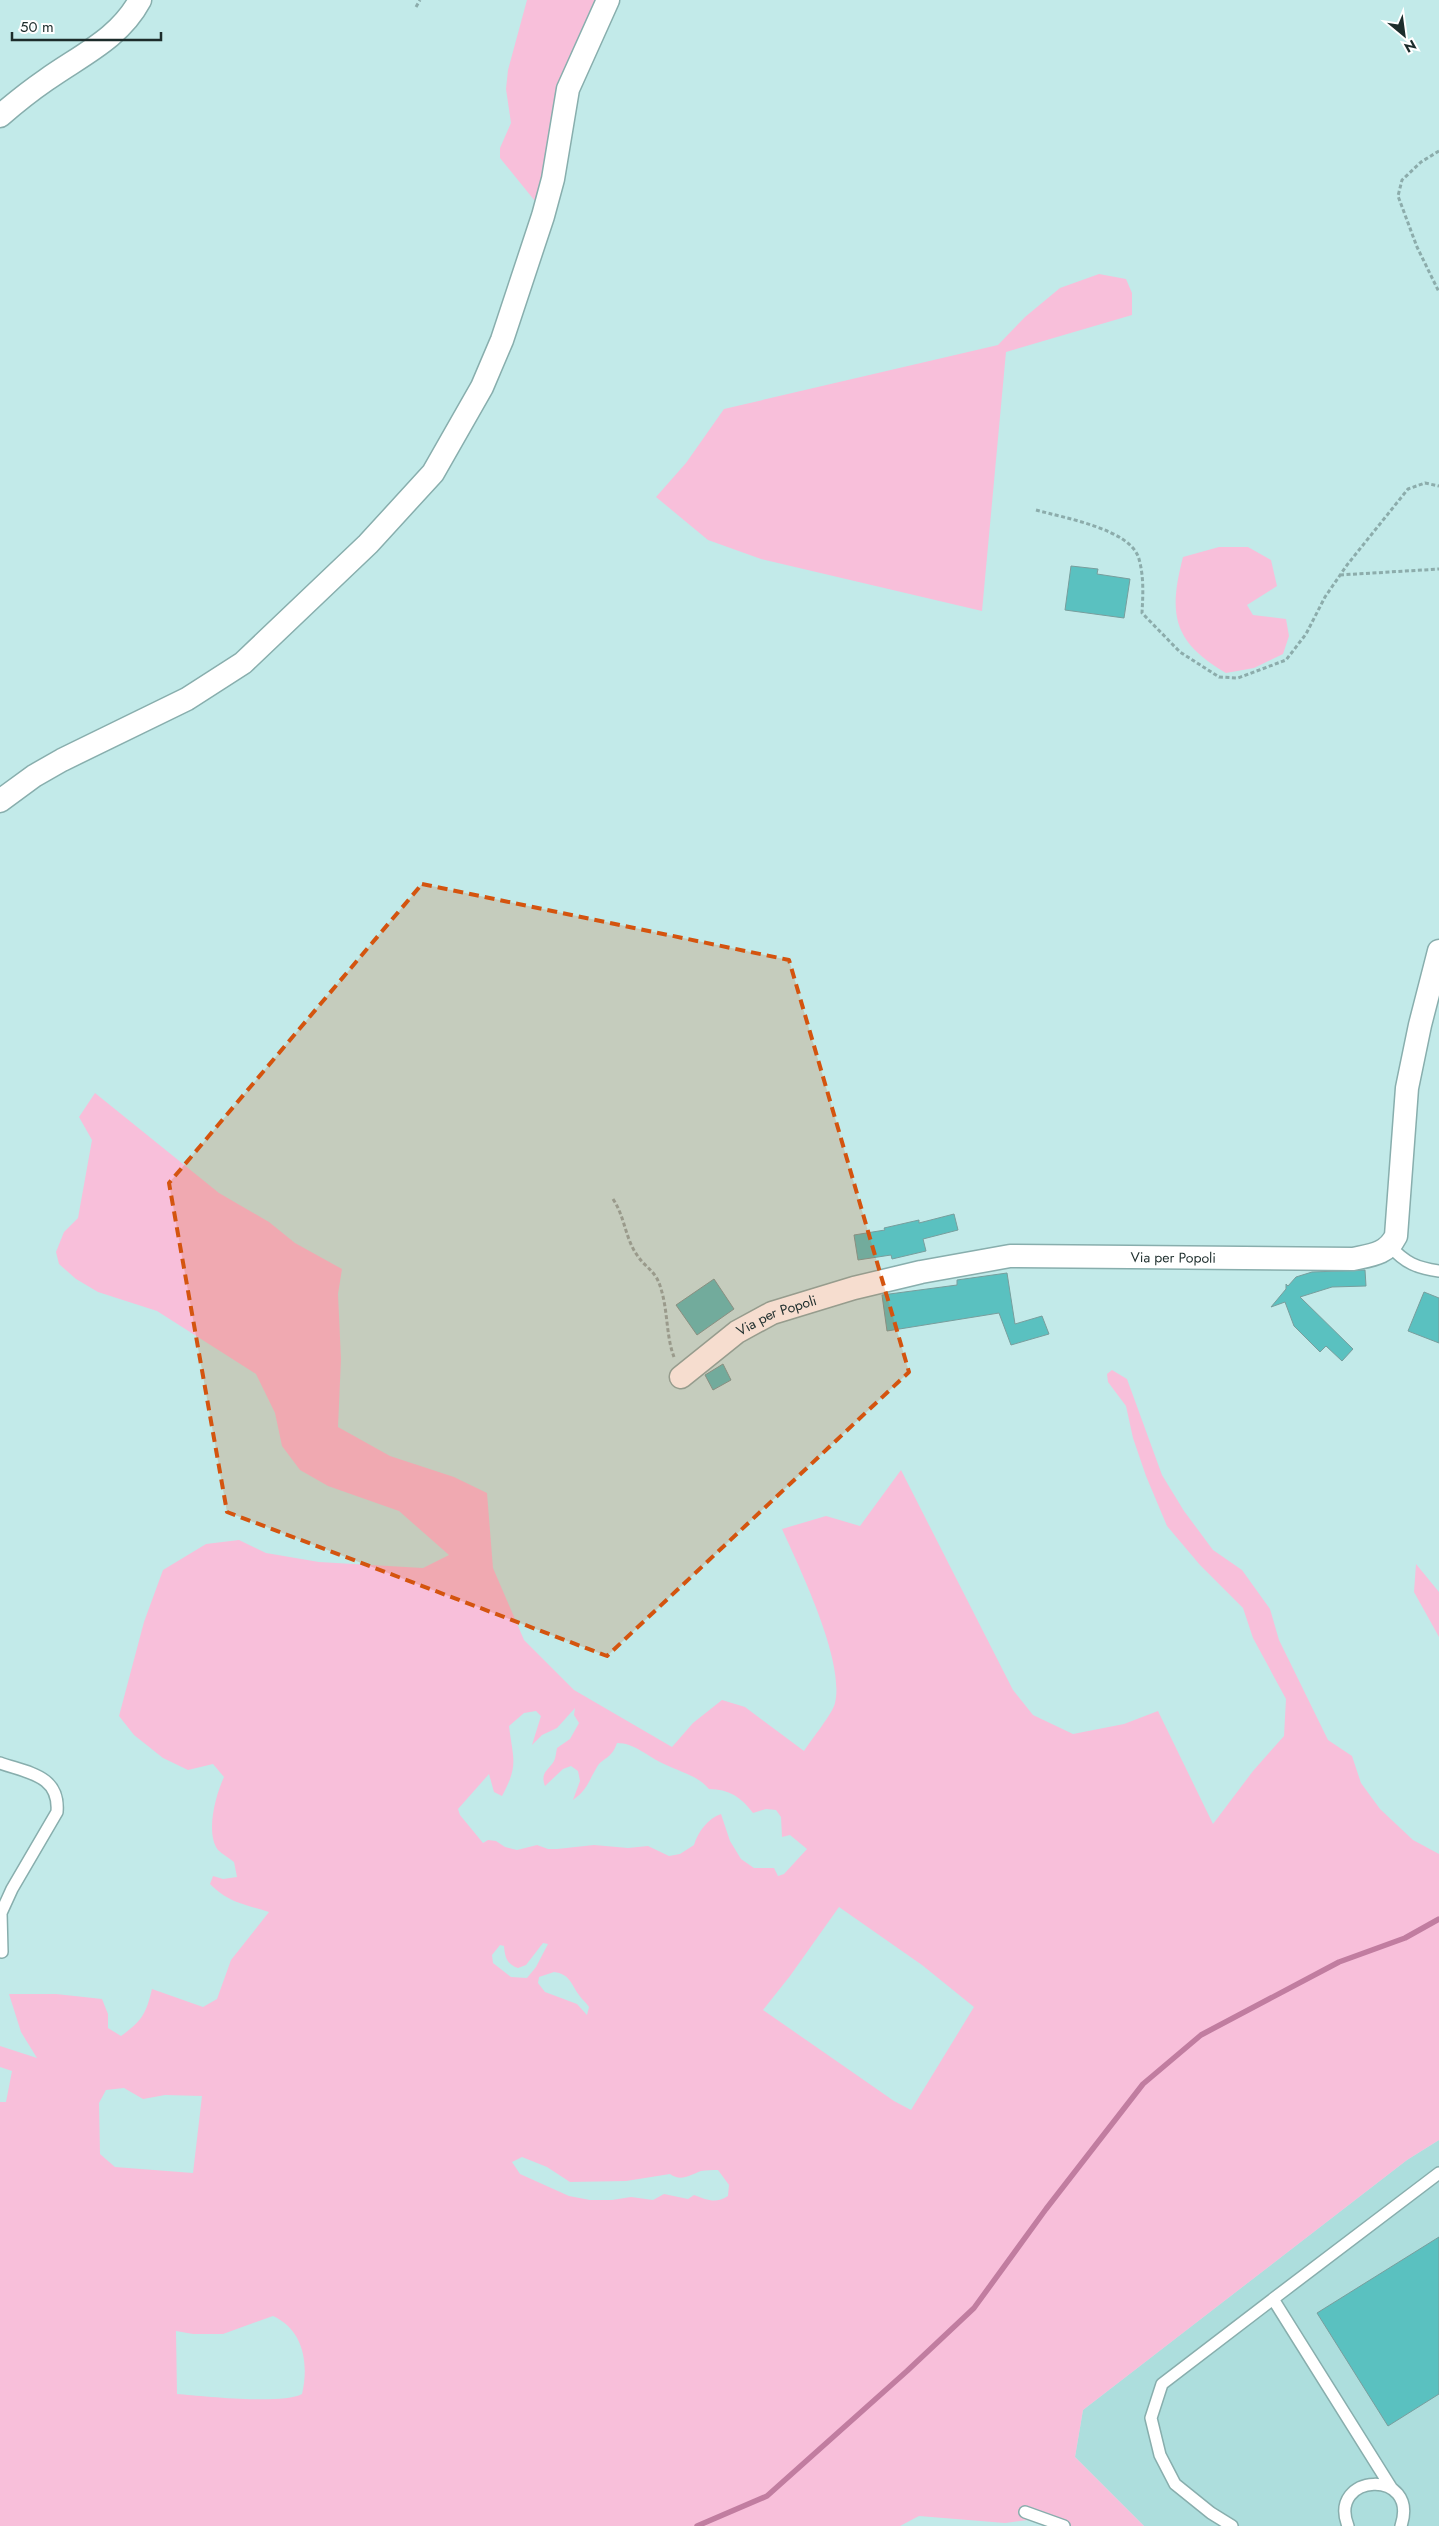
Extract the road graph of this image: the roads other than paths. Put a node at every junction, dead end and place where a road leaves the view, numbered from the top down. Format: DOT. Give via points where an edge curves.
graph roads {
  1 [pos="140,0"];
  2 [pos="608,0"];
  3 [pos="0,116"];
  4 [pos="0,801"];
  5 [pos="1439,951"];
  6 [pos="1390,1246"];
  7 [pos="1439,1271"];
  8 [pos="681,1377"];
  9 [pos="0,1763"];
  10 [pos="2,1952"];
  11 [pos="1439,2173"];
  12 [pos="1273,2298"];
  13 [pos="1392,2489"];
  14 [pos="1025,2512"];
  15 [pos="1346,2525"];
  16 [pos="1064,2526"];
  17 [pos="1232,2526"];
  18 [pos="1401,2526"];
  1 -- 3 [label="street" via="118,30 46,79"];
  2 -- 4 [label="street" via="568,89 553,179 502,340 482,387 432,473 368,544 243,664 187,699 62,760"];
  5 -- 6 [label="street" via="1407,1088 1396,1236"];
  6 -- 7 [label="lane" via="1403,1261 1419,1269"];
  6 -- 8 [label="street, Via per Popoli" via="1353,1259 1010,1256 974,1261 854,1288 772,1313 737,1332"];
  9 -- 10 [label="lane" via="52,1785 58,1800 57,1812 12,1888 1,1914"];
  11 -- 12 [label="lane"];
  12 -- 13 [label="lane"];
  12 -- 17 [label="lane" via="1162,2384 1151,2418 1160,2455 1175,2484"];
  13 -- 15 [label="lane" via="1374,2483 1356,2490 1346,2505"];
  13 -- 18 [label="lane" via="1403,2505"];
  14 -- 16 [label="lane"];
}
